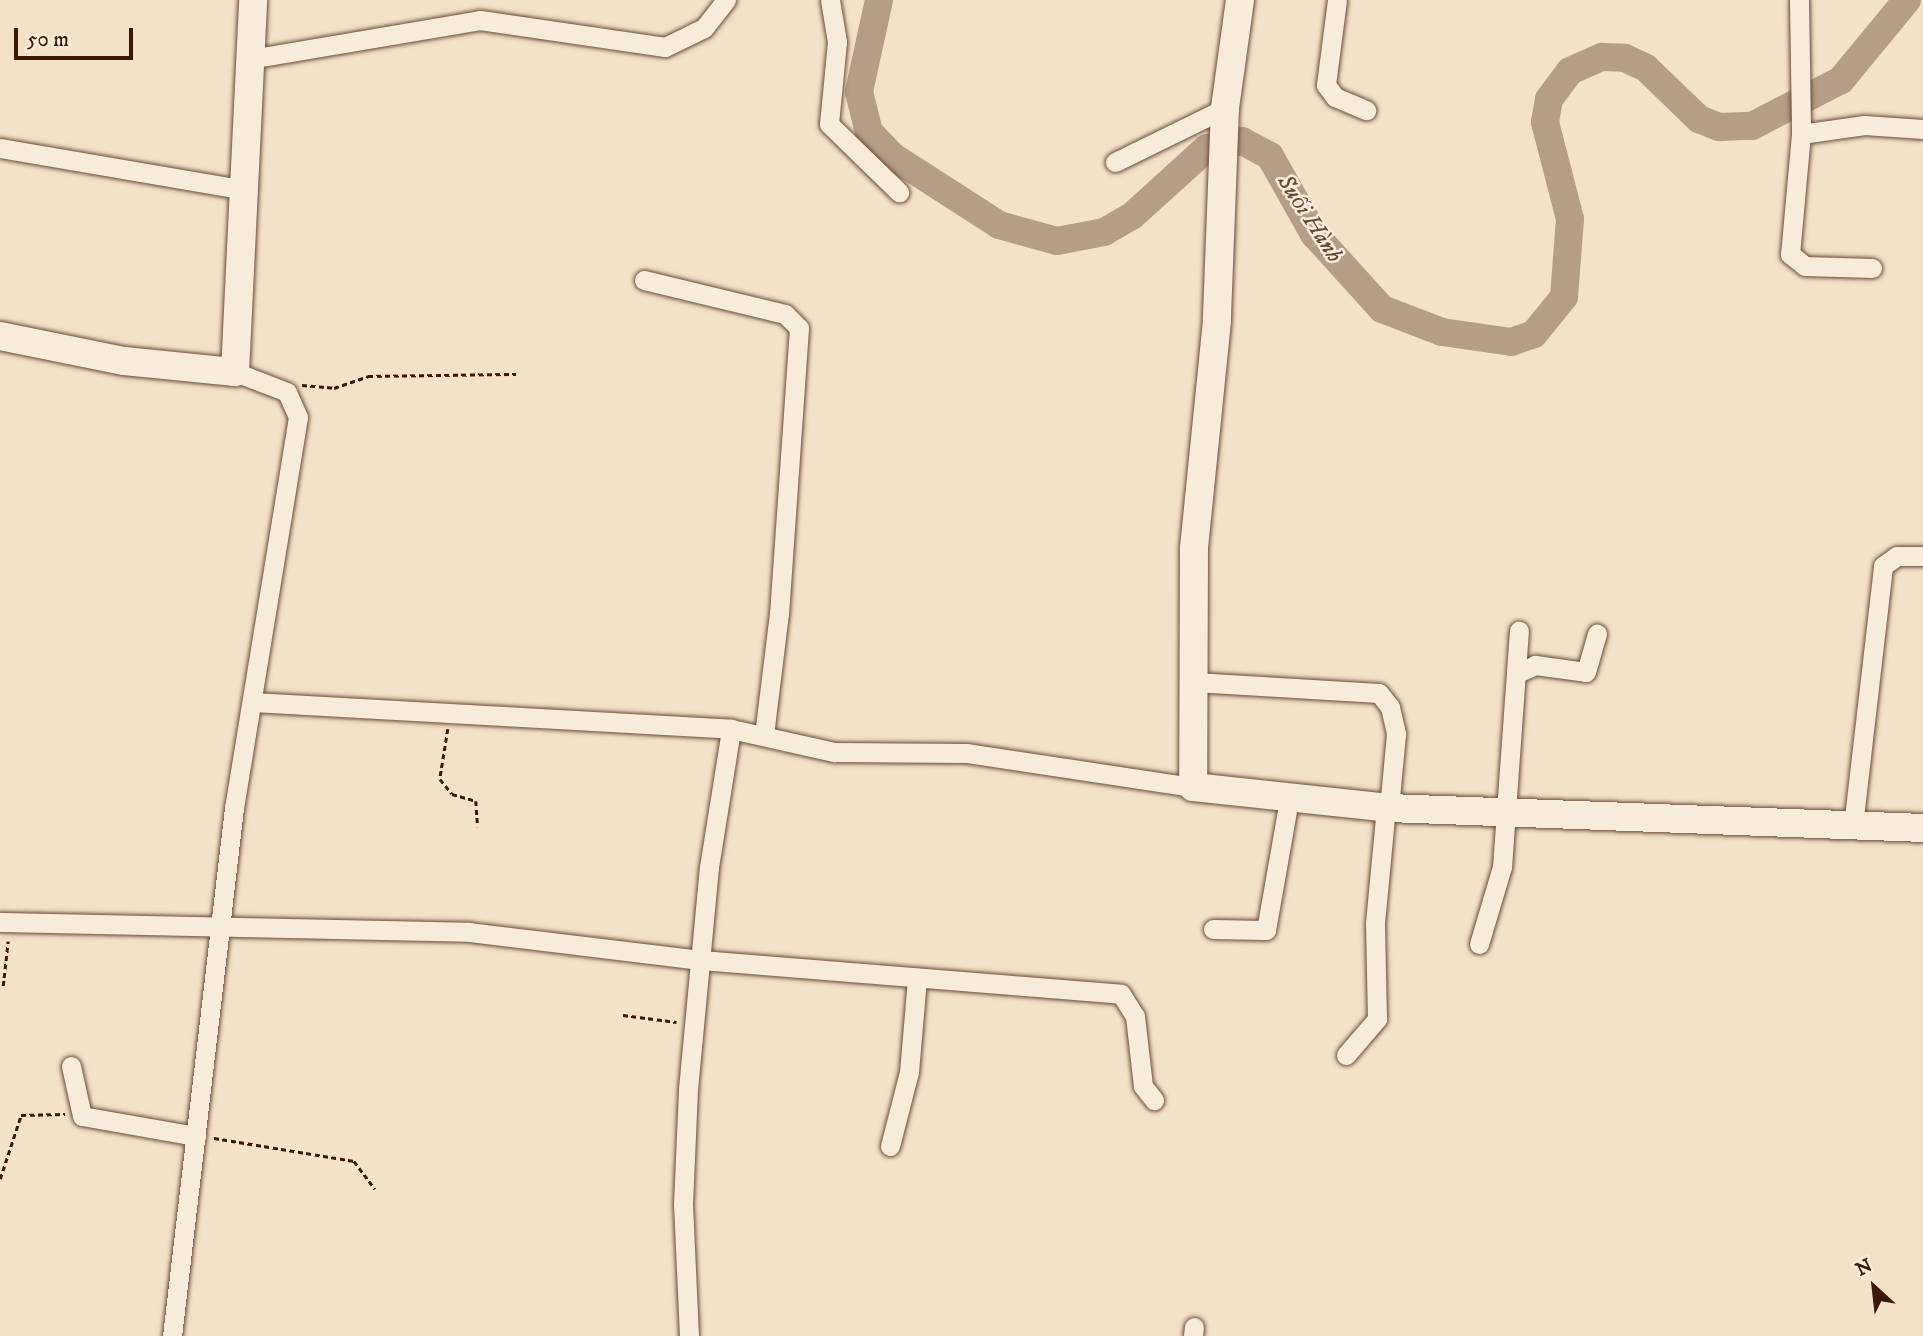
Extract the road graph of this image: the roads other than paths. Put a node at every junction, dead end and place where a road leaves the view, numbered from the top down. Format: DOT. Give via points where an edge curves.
graph roads {
  1 [pos="253,0"];
  2 [pos="726,0"];
  3 [pos="830,0"];
  4 [pos="1240,0"];
  5 [pos="1337,0"];
  6 [pos="1799,0"];
  7 [pos="250,59"];
  8 [pos="1225,108"];
  9 [pos="1366,110"];
  10 [pos="1923,129"];
  11 [pos="1801,134"];
  12 [pos="0,148"];
  13 [pos="1115,162"];
  14 [pos="247,190"];
  15 [pos="899,192"];
  16 [pos="1872,268"];
  17 [pos="644,280"];
  18 [pos="0,336"];
  19 [pos="235,372"];
  20 [pos="1923,556"];
  21 [pos="1520,631"];
  22 [pos="1597,634"];
  23 [pos="1520,672"];
  24 [pos="1194,682"];
  25 [pos="253,702"];
  26 [pos="731,729"];
  27 [pos="764,736"];
  28 [pos="1193,787"];
  29 [pos="1289,799"];
  30 [pos="1387,807"];
  31 [pos="1508,813"];
  32 [pos="1853,826"];
  33 [pos="1923,828"];
  34 [pos="7,922"];
  35 [pos="224,925"];
  36 [pos="1213,929"];
  37 [pos="1479,944"];
  38 [pos="701,960"];
  39 [pos="917,978"];
  40 [pos="1346,1055"];
  41 [pos="71,1066"];
  42 [pos="1154,1100"];
  43 [pos="196,1136"];
  44 [pos="890,1146"];
  45 [pos="172,1336"];
  46 [pos="689,1336"];
  1 -- 7 [label="street"];
  2 -- 7 [label="street" via="704,28 665,47 480,20"];
  3 -- 15 [label="street" via="837,34 829,124"];
  4 -- 8 [label="street"];
  5 -- 9 [label="street" via="1326,85 1335,97"];
  6 -- 11 [label="street"];
  7 -- 14 [label="street"];
  8 -- 13 [label="street"];
  8 -- 24 [label="street" via="1223,195 1194,550"];
  10 -- 11 [label="street" via="1864,125"];
  11 -- 16 [label="street" via="1792,260"];
  12 -- 14 [label="street"];
  14 -- 19 [label="street"];
  17 -- 27 [label="street" via="797,322 779,613"];
  18 -- 19 [label="street" via="124,360"];
  19 -- 25 [label="street" via="287,392 298,417"];
  20 -- 32 [label="street" via="1897,556 1883,566"];
  21 -- 23 [label="street"];
  22 -- 23 [label="street" via="1586,672 1535,665"];
  23 -- 31 [label="street"];
  24 -- 28 [label="street"];
  24 -- 30 [label="street" via="1379,693 1390,707 1396,734"];
  25 -- 26 [label="street"];
  25 -- 35 [label="street"];
  26 -- 27 [label="street"];
  26 -- 38 [label="street"];
  27 -- 28 [label="street" via="834,752 967,753"];
  28 -- 29 [label="street"];
  29 -- 30 [label="street"];
  29 -- 36 [label="street" via="1266,930"];
  30 -- 31 [label="street"];
  30 -- 40 [label="street" via="1375,923 1377,1019"];
  31 -- 32 [label="street"];
  31 -- 37 [label="street" via="1499,883"];
  32 -- 33 [label="street"];
  34 -- 35 [label="street"];
  35 -- 38 [label="street" via="469,932"];
  35 -- 43 [label="street"];
  38 -- 39 [label="street"];
  38 -- 46 [label="street" via="683,1204"];
  39 -- 42 [label="street" via="1121,994 1135,1016 1143,1086"];
  39 -- 44 [label="street" via="909,1072"];
  41 -- 43 [label="street" via="82,1116"];
  43 -- 45 [label="street"];
}
